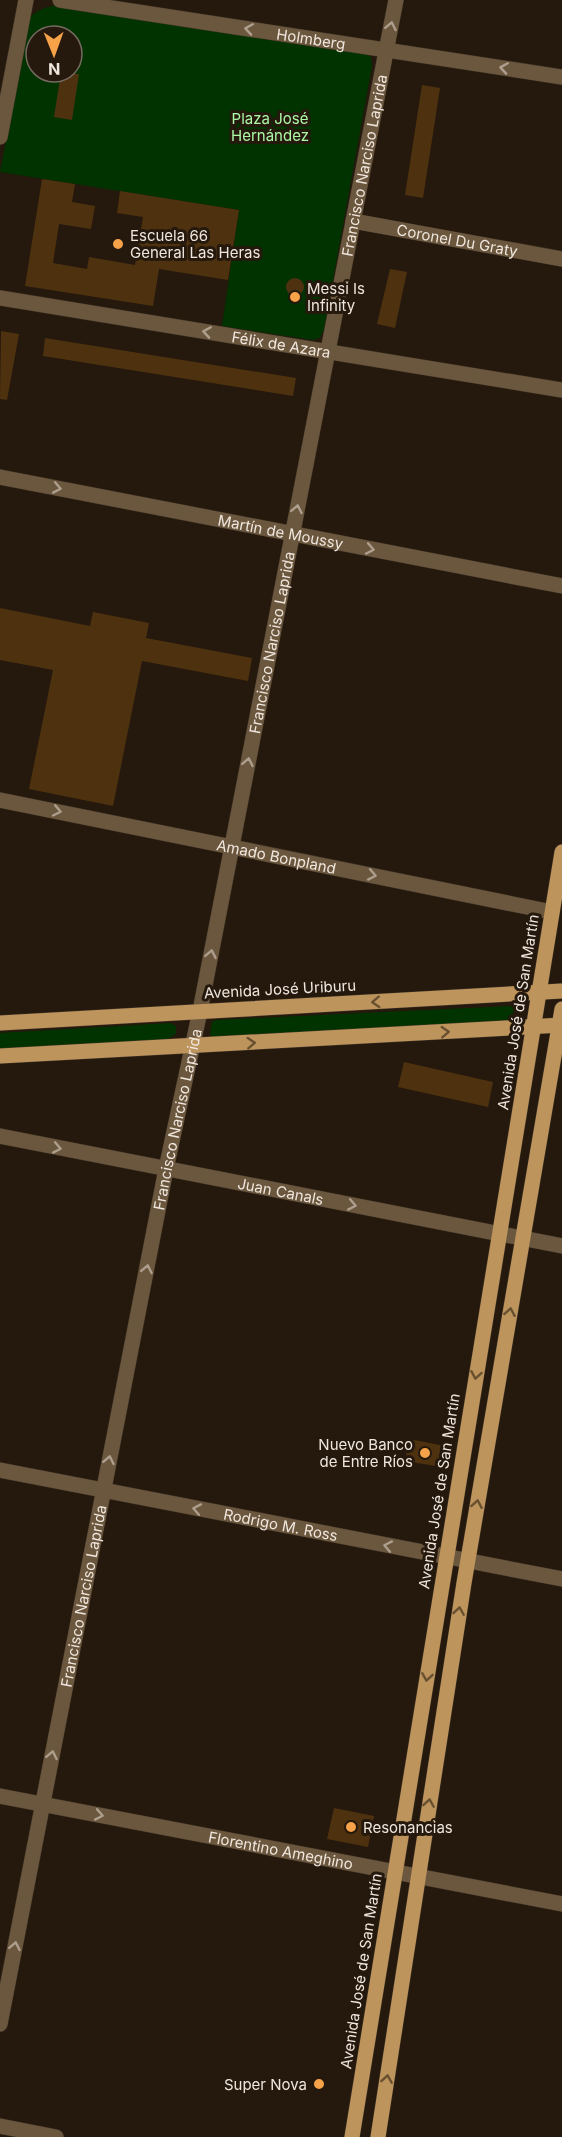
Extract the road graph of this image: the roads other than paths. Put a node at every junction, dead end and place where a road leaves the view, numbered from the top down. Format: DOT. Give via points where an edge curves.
graph roads {
  1 [pos="26,0"];
  2 [pos="60,0"];
  3 [pos="396,0"];
  4 [pos="386,50"];
  5 [pos="562,76"];
  6 [pos="0,137"];
  7 [pos="353,221"];
  8 [pos="562,259"];
  9 [pos="0,298"];
  10 [pos="327,352"];
  11 [pos="562,390"];
  12 [pos="0,477"];
  13 [pos="292,534"];
  14 [pos="562,586"];
  15 [pos="0,800"];
  16 [pos="232,847"];
  17 [pos="562,852"];
  18 [pos="552,912"];
  19 [pos="562,991"];
  20 [pos="539,993"];
  21 [pos="562,1009"];
  22 [pos="200,1011"];
  23 [pos="0,1023"];
  24 [pos="561,1025"];
  25 [pos="534,1027"];
  26 [pos="192,1046"];
  27 [pos="0,1056"];
  28 [pos="0,1136"];
  29 [pos="166,1169"];
  30 [pos="500,1234"];
  31 [pos="522,1238"];
  32 [pos="562,1246"];
  33 [pos="0,1470"];
  34 [pos="104,1490"];
  35 [pos="446,1557"];
  36 [pos="467,1562"];
  37 [pos="562,1580"];
  38 [pos="0,1796"];
  39 [pos="43,1804"];
  40 [pos="396,1873"];
  41 [pos="417,1875"];
  42 [pos="562,1904"];
  43 [pos="0,2024"];
  44 [pos="0,2126"];
  45 [pos="56,2137"];
  46 [pos="352,2137"];
  47 [pos="378,2137"];
  1 -- 6 [label="street"];
  4 -- 2 [label="street, Holmberg, one-way"];
  4 -- 3 [label="street, Francisco Narciso Laprida, one-way"];
  5 -- 4 [label="street, Holmberg, one-way"];
  4 -- 7 [label="street, Francisco Narciso Laprida"];
  7 -- 8 [label="street, Coronel Du Graty"];
  7 -- 10 [label="street, Francisco Narciso Laprida"];
  10 -- 9 [label="street, Félix de Azara, one-way"];
  10 -- 11 [label="street, Félix de Azara"];
  13 -- 10 [label="street, Francisco Narciso Laprida, one-way"];
  12 -- 13 [label="street, Martín de Moussy, one-way"];
  13 -- 14 [label="street, Martín de Moussy, one-way"];
  16 -- 13 [label="street, Francisco Narciso Laprida, one-way"];
  15 -- 16 [label="street, Amado Bonpland, one-way"];
  16 -- 18 [label="street, Amado Bonpland, one-way"];
  22 -- 16 [label="street, Francisco Narciso Laprida, one-way"];
  17 -- 18 [label="main road, Avenida José de San Martín"];
  18 -- 20 [label="main road, Avenida José de San Martín"];
  19 -- 20 [label="main road, Avenida José Uriburu"];
  20 -- 22 [label="main road, Avenida José Uriburu, one-way"];
  20 -- 25 [label="main road, Avenida José de San Martín"];
  21 -- 24 [label="main road"];
  22 -- 23 [label="main road, Avenida José Uriburu"];
  22 -- 26 [label="street, Francisco Narciso Laprida"];
  24 -- 25 [label="main road"];
  24 -- 31 [label="main road"];
  26 -- 25 [label="main road, one-way"];
  25 -- 30 [label="main road, Avenida José de San Martín"];
  26 -- 27 [label="main road"];
  26 -- 29 [label="street, Francisco Narciso Laprida"];
  28 -- 29 [label="street, Juan Canals, one-way"];
  29 -- 30 [label="street, Juan Canals, one-way"];
  34 -- 29 [label="street, Francisco Narciso Laprida, one-way"];
  30 -- 31 [label="street, Juan Canals"];
  30 -- 35 [label="main road, Avenida José de San Martín, one-way"];
  31 -- 32 [label="street, Juan Canals"];
  36 -- 31 [label="main road, one-way"];
  33 -- 34 [label="street, Rodrigo M. Ross"];
  35 -- 34 [label="street, Rodrigo M. Ross, one-way"];
  39 -- 34 [label="street, Francisco Narciso Laprida, one-way"];
  35 -- 36 [label="street, Rodrigo M. Ross"];
  35 -- 40 [label="main road, Avenida José de San Martín, one-way"];
  36 -- 37 [label="street, Rodrigo M. Ross"];
  41 -- 36 [label="main road, one-way"];
  38 -- 39 [label="street, Florentino Ameghino"];
  39 -- 40 [label="street, Florentino Ameghino, one-way"];
  43 -- 39 [label="street, Francisco Narciso Laprida, one-way"];
  40 -- 41 [label="street, Florentino Ameghino"];
  40 -- 46 [label="main road, Avenida José de San Martín"];
  41 -- 42 [label="street, Florentino Ameghino"];
  47 -- 41 [label="main road, one-way"];
  44 -- 45 [label="street"];
}
